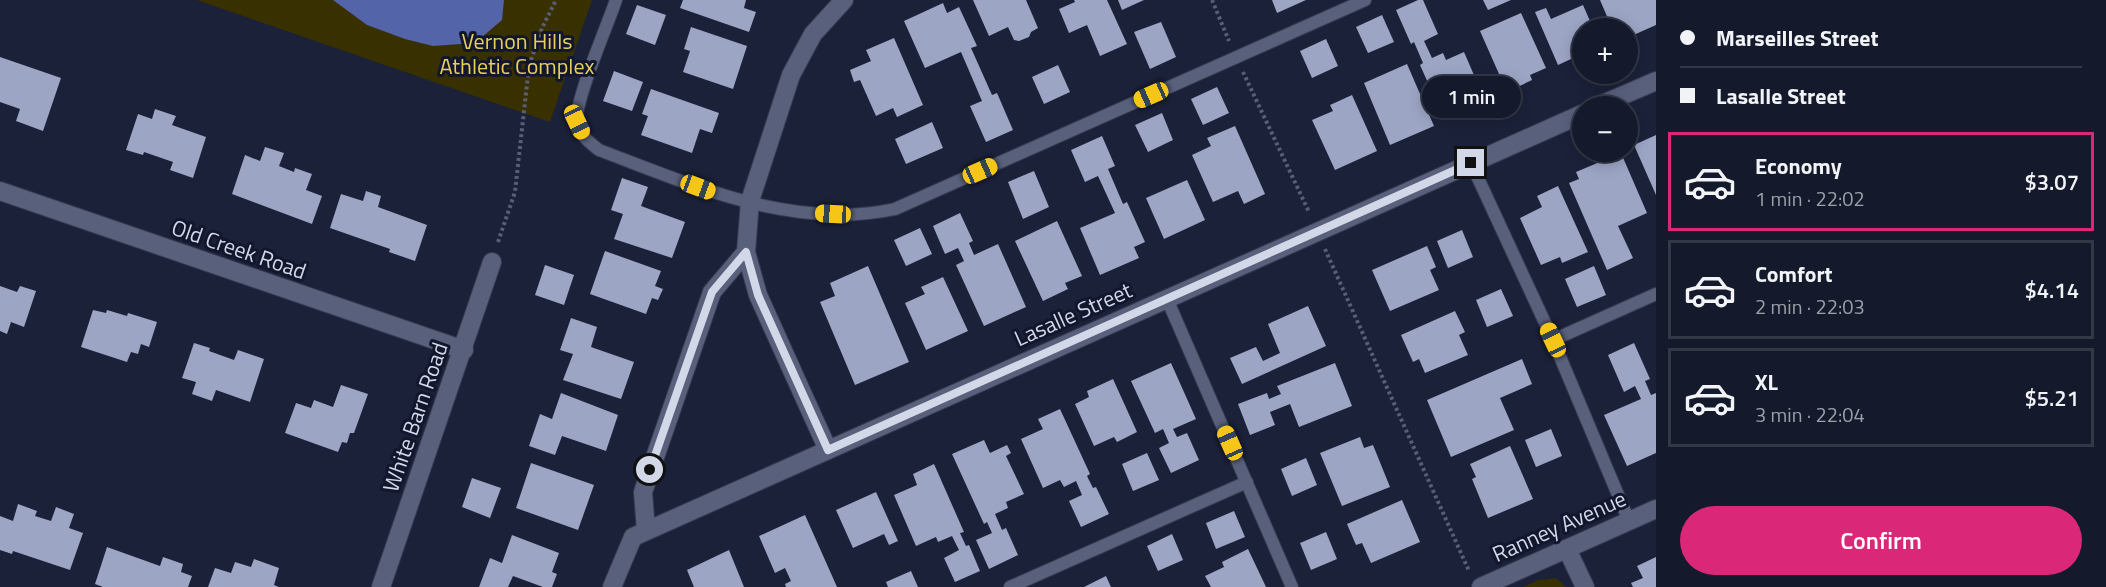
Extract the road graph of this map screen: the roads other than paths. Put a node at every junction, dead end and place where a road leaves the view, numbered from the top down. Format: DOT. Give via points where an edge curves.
graph roads {
  1 [pos="616,0"];
  2 [pos="844,0"];
  3 [pos="1365,0"];
  4 [pos="1656,81"];
  5 [pos="1621,96"];
  6 [pos="1572,118"];
  7 [pos="1471,163"];
  8 [pos="0,191"];
  9 [pos="750,201"];
  10 [pos="746,252"];
  11 [pos="492,262"];
  12 [pos="1656,294"];
  13 [pos="1167,298"];
  14 [pos="1553,340"];
  15 [pos="464,350"];
  16 [pos="828,450"];
  17 [pos="1247,482"];
  18 [pos="1656,509"];
  19 [pos="1629,521"];
  20 [pos="646,531"];
  21 [pos="1567,549"];
  22 [pos="1477,582"];
  23 [pos="381,587"];
  24 [pos="612,587"];
  25 [pos="1010,587"];
  26 [pos="1292,587"];
  27 [pos="1586,587"];
  1 -- 9 [label="lane" via="580,104 577,122 584,138 599,150 718,195"];
  2 -- 9 [label="street" via="813,34 791,75"];
  3 -- 9 [label="lane" via="895,209 871,214 828,214 780,211"];
  4 -- 5 [label="street"];
  6 -- 7 [label="street, Lasalle Street"];
  7 -- 13 [label="street, Lasalle Street"];
  7 -- 14 [label="lane"];
  8 -- 15 [label="street, Old Creek Road"];
  9 -- 10 [label="street"];
  10 -- 16 [label="street" via="758,295"];
  10 -- 20 [label="street" via="712,292 643,492"];
  11 -- 15 [label="street, White Barn Road"];
  12 -- 14 [label="lane"];
  13 -- 16 [label="street, Lasalle Street"];
  13 -- 17 [label="lane"];
  14 -- 19 [label="lane"];
  15 -- 23 [label="street, White Barn Road"];
  16 -- 20 [label="street, Lasalle Street"];
  17 -- 25 [label="lane"];
  17 -- 26 [label="lane"];
  18 -- 19 [label="street, Ranney Avenue"];
  19 -- 21 [label="street, Ranney Avenue"];
  20 -- 24 [label="street, Lasalle Street" via="633,537"];
  21 -- 22 [label="street, Ranney Avenue"];
  21 -- 27 [label="street"];
}
